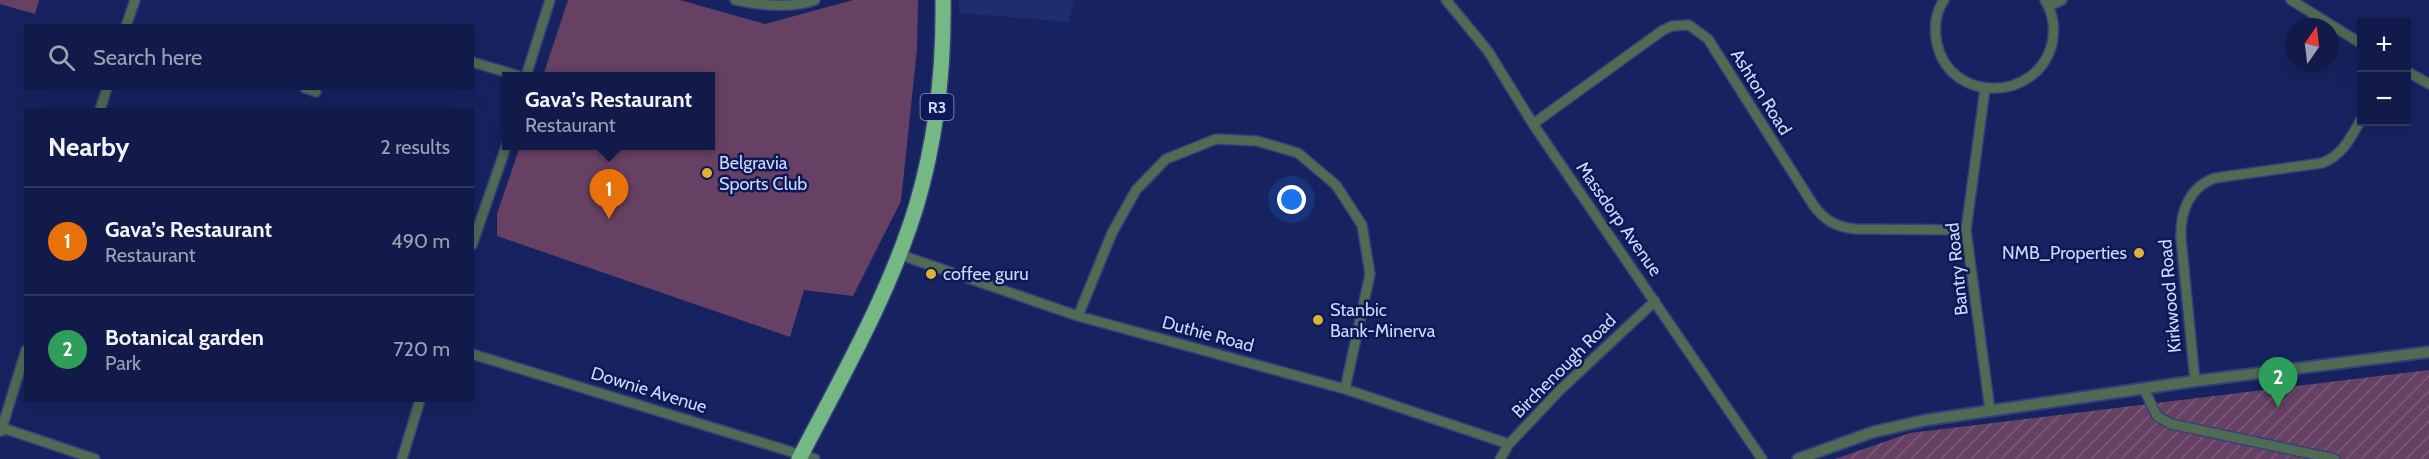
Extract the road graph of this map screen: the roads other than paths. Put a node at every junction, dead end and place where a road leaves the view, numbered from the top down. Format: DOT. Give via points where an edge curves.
graph roads {
  1 [pos="135,0"];
  2 [pos="550,0"];
  3 [pos="735,0"];
  4 [pos="815,0"];
  5 [pos="943,0"];
  6 [pos="1446,0"];
  7 [pos="1944,0"];
  8 [pos="2062,0"];
  9 [pos="2291,0"];
  10 [pos="2047,3"];
  11 [pos="127,24"];
  12 [pos="2357,41"];
  13 [pos="474,63"];
  14 [pos="506,72"];
  15 [pos="527,72"];
  16 [pos="2408,72"];
  17 [pos="2429,84"];
  18 [pos="1985,89"];
  19 [pos="105,90"];
  20 [pos="310,90"];
  21 [pos="316,92"];
  22 [pos="101,108"];
  23 [pos="1533,124"];
  24 [pos="2357,125"];
  25 [pos="505,150"];
  26 [pos="1966,230"];
  27 [pos="474,239"];
  28 [pos="898,254"];
  29 [pos="1655,301"];
  30 [pos="1078,316"];
  31 [pos="2429,352"];
  32 [pos="474,355"];
  33 [pos="24,357"];
  34 [pos="2195,381"];
  35 [pos="2144,388"];
  36 [pos="1345,389"];
  37 [pos="419,402"];
  38 [pos="1990,410"];
  39 [pos="1,429"];
  40 [pos="1509,444"];
  41 [pos="805,458"];
  42 [pos="95,459"];
  43 [pos="402,459"];
  44 [pos="1500,459"];
  45 [pos="1762,459"];
  46 [pos="1798,459"];
  47 [pos="2335,459"];
  1 -- 11 [label="street"];
  2 -- 15 [label="street"];
  3 -- 4 [label="street" via="775,5"];
  5 -- 28 [label="highway, R3" via="934,131 915,209"];
  6 -- 23 [label="street, Massdorp Avenue" via="1488,51"];
  7 -- 18 [label="street" via="1936,20 1938,51 1956,76"];
  8 -- 10 [label="street"];
  9 -- 12 [label="street"];
  10 -- 18 [label="street" via="2054,37 2042,66 2017,86"];
  13 -- 14 [label="street"];
  16 -- 17 [label="street"];
  18 -- 26 [label="street, Bantry Road"];
  19 -- 22 [label="street"];
  20 -- 21 [label="street"];
  23 -- 26 [label="street, Ashton Road" via="1663,30 1689,25 1708,39 1814,206 1827,220 1855,229"];
  23 -- 29 [label="street, Massdorp Avenue"];
  24 -- 34 [label="street, Kirkwood Road" via="2344,148 2322,163 2215,178 2203,182 2189,199 2181,238"];
  25 -- 27 [label="street"];
  26 -- 38 [label="street, Bantry Road"];
  28 -- 30 [label="street, Duthie Road"];
  28 -- 41 [label="highway, R3"];
  29 -- 40 [label="street, Birchenough Road"];
  29 -- 45 [label="street, Massdorp Avenue"];
  30 -- 36 [label="street, Duthie Road"];
  30 -- 36 [label="street" via="1112,233 1136,190 1166,159 1216,139 1257,141 1298,153 1336,185 1362,225 1370,274"];
  31 -- 34 [label="street"];
  32 -- 41 [label="street, Downie Avenue"];
  33 -- 39 [label="street"];
  34 -- 35 [label="street"];
  35 -- 38 [label="street"];
  35 -- 47 [label="street" via="2157,416 2171,424"];
  36 -- 40 [label="street, Duthie Road"];
  37 -- 43 [label="street"];
  38 -- 46 [label="street" via="1886,429"];
  39 -- 42 [label="street"];
  40 -- 44 [label="street, Birchenough Road"];
}
